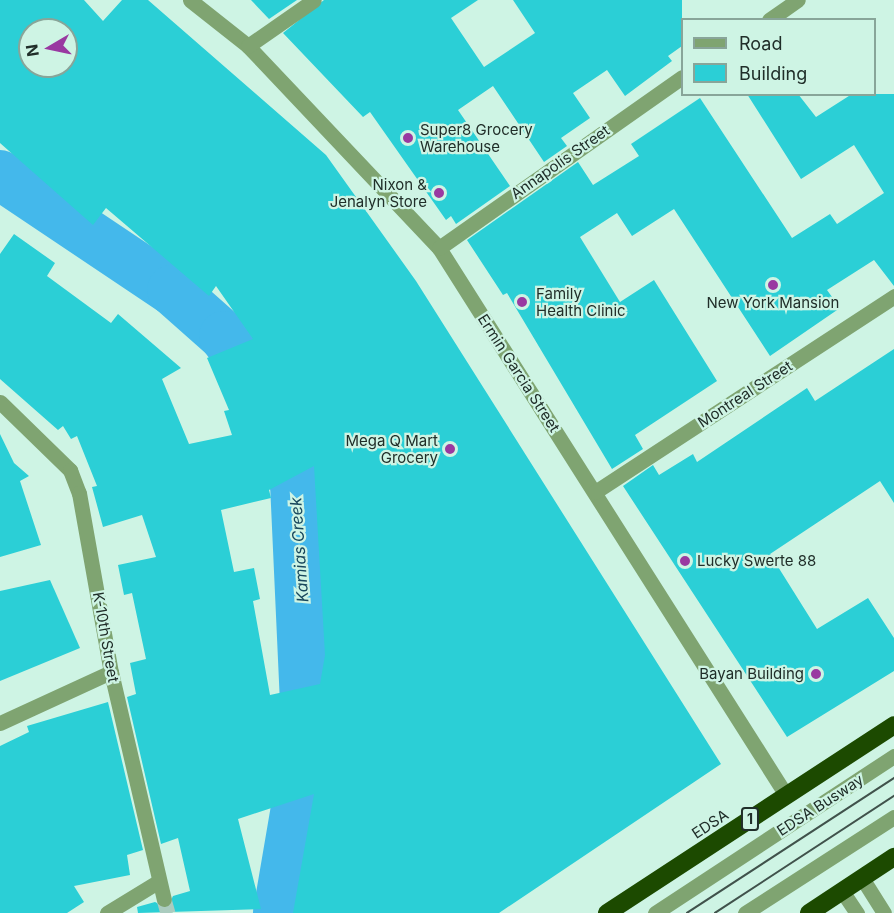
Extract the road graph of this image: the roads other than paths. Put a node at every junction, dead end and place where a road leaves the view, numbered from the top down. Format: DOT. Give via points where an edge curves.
graph roads {
  1 [pos="190,0"];
  2 [pos="314,0"];
  3 [pos="798,0"];
  4 [pos="772,18"];
  5 [pos="248,45"];
  6 [pos="681,79"];
  7 [pos="439,248"];
  8 [pos="894,296"];
  9 [pos="0,402"];
  10 [pos="595,492"];
  11 [pos="111,672"];
  12 [pos="0,723"];
  13 [pos="894,725"];
  14 [pos="894,756"];
  15 [pos="786,795"];
  16 [pos="894,817"];
  17 [pos="894,857"];
  18 [pos="862,878"];
  19 [pos="159,881"];
  20 [pos="842,891"];
  21 [pos="164,899"];
  22 [pos="107,913"];
  23 [pos="607,913"];
  24 [pos="655,913"];
  25 [pos="745,913"];
  26 [pos="809,913"];
  27 [pos="856,913"];
  28 [pos="884,913"];
  1 -- 5 [label="street, Ermin Garcia Street"];
  2 -- 5 [label="street"];
  3 -- 4 [label="street"];
  5 -- 7 [label="street, Ermin Garcia Street"];
  6 -- 7 [label="street, Annapolis Street"];
  7 -- 10 [label="street, Ermin Garcia Street"];
  8 -- 10 [label="street, Montreal Street"];
  9 -- 11 [label="street, K-10th Street" via="70,470 80,493"];
  10 -- 15 [label="street, Ermin Garcia Street"];
  11 -- 12 [label="street"];
  11 -- 19 [label="street, K-10th Street"];
  13 -- 15 [label="highway, EDSA / 1"];
  14 -- 24 [label="street, EDSA Busway"];
  15 -- 23 [label="highway, EDSA / 1"];
  16 -- 25 [label="street"];
  17 -- 18 [label="highway"];
  18 -- 20 [label="highway"];
  18 -- 28 [label="street"];
  19 -- 21 [label="street, K-10th Street"];
  19 -- 22 [label="street"];
  20 -- 26 [label="highway"];
  20 -- 27 [label="street"];
}
